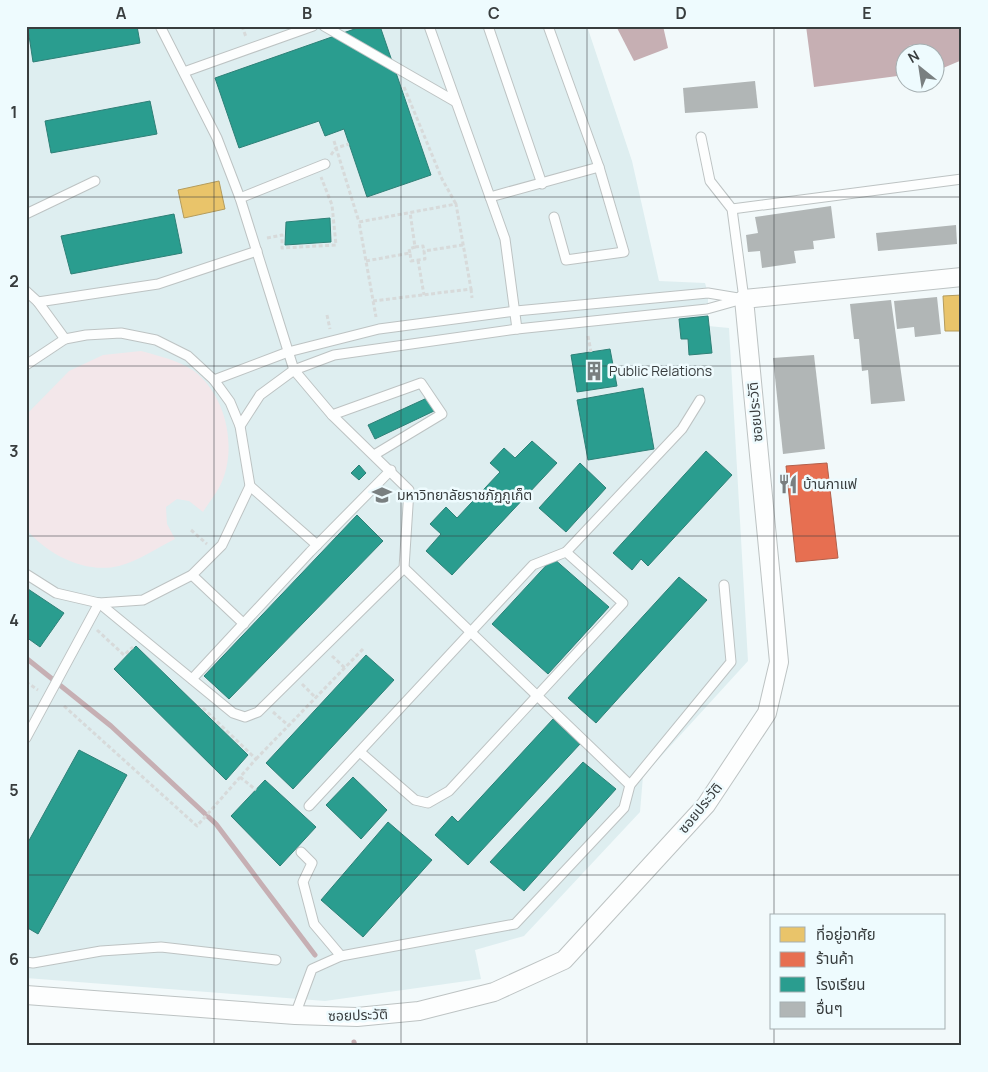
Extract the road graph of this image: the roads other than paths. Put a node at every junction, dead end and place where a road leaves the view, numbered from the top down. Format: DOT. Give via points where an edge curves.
graph roads {
  1 [pos="160,26"];
  2 [pos="313,26"];
  3 [pos="324,26"];
  4 [pos="429,26"];
  5 [pos="488,26"];
  6 [pos="548,26"];
  7 [pos="184,72"];
  8 [pos="456,102"];
  9 [pos="701,137"];
  10 [pos="321,165"];
  11 [pos="600,168"];
  12 [pos="962,179"];
  13 [pos="95,181"];
  14 [pos="542,184"];
  15 [pos="490,197"];
  16 [pos="240,198"];
  17 [pos="732,209"];
  18 [pos="26,214"];
  19 [pos="554,217"];
  20 [pos="257,251"];
  21 [pos="962,277"];
  22 [pos="26,292"];
  23 [pos="744,299"];
  24 [pos="38,302"];
  25 [pos="516,312"];
  26 [pos="517,329"];
  27 [pos="65,339"];
  28 [pos="288,352"];
  29 [pos="26,364"];
  30 [pos="294,370"];
  31 [pos="214,380"];
  32 [pos="700,400"];
  33 [pos="332,415"];
  34 [pos="240,426"];
  35 [pos="374,455"];
  36 [pos="391,470"];
  37 [pos="250,486"];
  38 [pos="317,545"];
  39 [pos="566,552"];
  40 [pos="404,568"];
  41 [pos="26,574"];
  42 [pos="192,575"];
  43 [pos="724,585"];
  44 [pos="99,604"];
  45 [pos="244,624"];
  46 [pos="470,630"];
  47 [pos="192,679"];
  48 [pos="537,694"];
  49 [pos="26,738"];
  50 [pos="360,752"];
  51 [pos="630,785"];
  52 [pos="309,806"];
  53 [pos="301,852"];
  54 [pos="341,956"];
  55 [pos="276,960"];
  56 [pos="26,962"];
  57 [pos="26,994"];
  58 [pos="295,1015"];
  1 -- 7 [label="lane"];
  2 -- 7 [label="lane"];
  3 -- 8 [label="lane"];
  4 -- 8 [label="lane"];
  5 -- 14 [label="lane"];
  6 -- 11 [label="lane"];
  7 -- 16 [label="lane"];
  8 -- 15 [label="lane"];
  9 -- 17 [label="lane" via="710,181"];
  10 -- 16 [label="lane"];
  11 -- 14 [label="lane"];
  11 -- 19 [label="lane" via="624,252 566,260"];
  12 -- 17 [label="lane"];
  13 -- 18 [label="lane"];
  14 -- 15 [label="lane"];
  15 -- 25 [label="lane" via="505,239"];
  16 -- 20 [label="lane"];
  17 -- 23 [label="lane"];
  20 -- 24 [label="lane" via="158,284"];
  20 -- 28 [label="lane"];
  21 -- 23 [label="street"];
  22 -- 24 [label="lane"];
  23 -- 25 [label="lane" via="708,294"];
  23 -- 26 [label="lane" via="707,309"];
  23 -- 58 [label="street, ซอยประวัติ" via="779,662 767,713 706,805 564,960 494,992 419,1011 357,1017"];
  24 -- 27 [label="lane"];
  25 -- 26 [label="lane"];
  25 -- 28 [label="lane" via="378,329"];
  26 -- 30 [label="lane" via="334,356"];
  27 -- 29 [label="lane"];
  27 -- 31 [label="lane" via="121,332 156,340 188,356"];
  28 -- 30 [label="lane"];
  28 -- 31 [label="lane"];
  30 -- 33 [label="lane"];
  30 -- 34 [label="lane" via="260,396"];
  31 -- 34 [label="lane" via="230,402"];
  32 -- 39 [label="lane" via="682,429"];
  33 -- 35 [label="lane"];
  33 -- 35 [label="lane" via="421,383 442,414"];
  34 -- 37 [label="lane"];
  35 -- 36 [label="lane"];
  36 -- 38 [label="lane"];
  36 -- 40 [label="lane" via="409,490"];
  37 -- 38 [label="lane"];
  37 -- 42 [label="lane" via="222,545"];
  38 -- 45 [label="lane"];
  39 -- 46 [label="lane" via="533,565"];
  39 -- 48 [label="lane" via="623,603"];
  40 -- 46 [label="lane"];
  40 -- 47 [label="lane" via="258,712 245,717 233,713"];
  41 -- 44 [label="lane" via="56,593"];
  42 -- 44 [label="lane" via="143,600"];
  42 -- 45 [label="lane"];
  43 -- 51 [label="lane" via="731,662"];
  44 -- 47 [label="lane"];
  44 -- 49 [label="lane"];
  45 -- 47 [label="lane"];
  46 -- 48 [label="lane"];
  46 -- 50 [label="lane"];
  48 -- 50 [label="lane" via="449,790 428,803 415,800"];
  48 -- 51 [label="lane"];
  50 -- 52 [label="lane"];
  51 -- 54 [label="lane" via="624,808 515,924"];
  53 -- 54 [label="lane" via="312,863 303,882 314,924"];
  54 -- 58 [label="lane" via="312,969"];
  55 -- 56 [label="lane" via="161,947 101,950 33,964"];
  57 -- 58 [label="street, ซอยประวัติ"];
}
